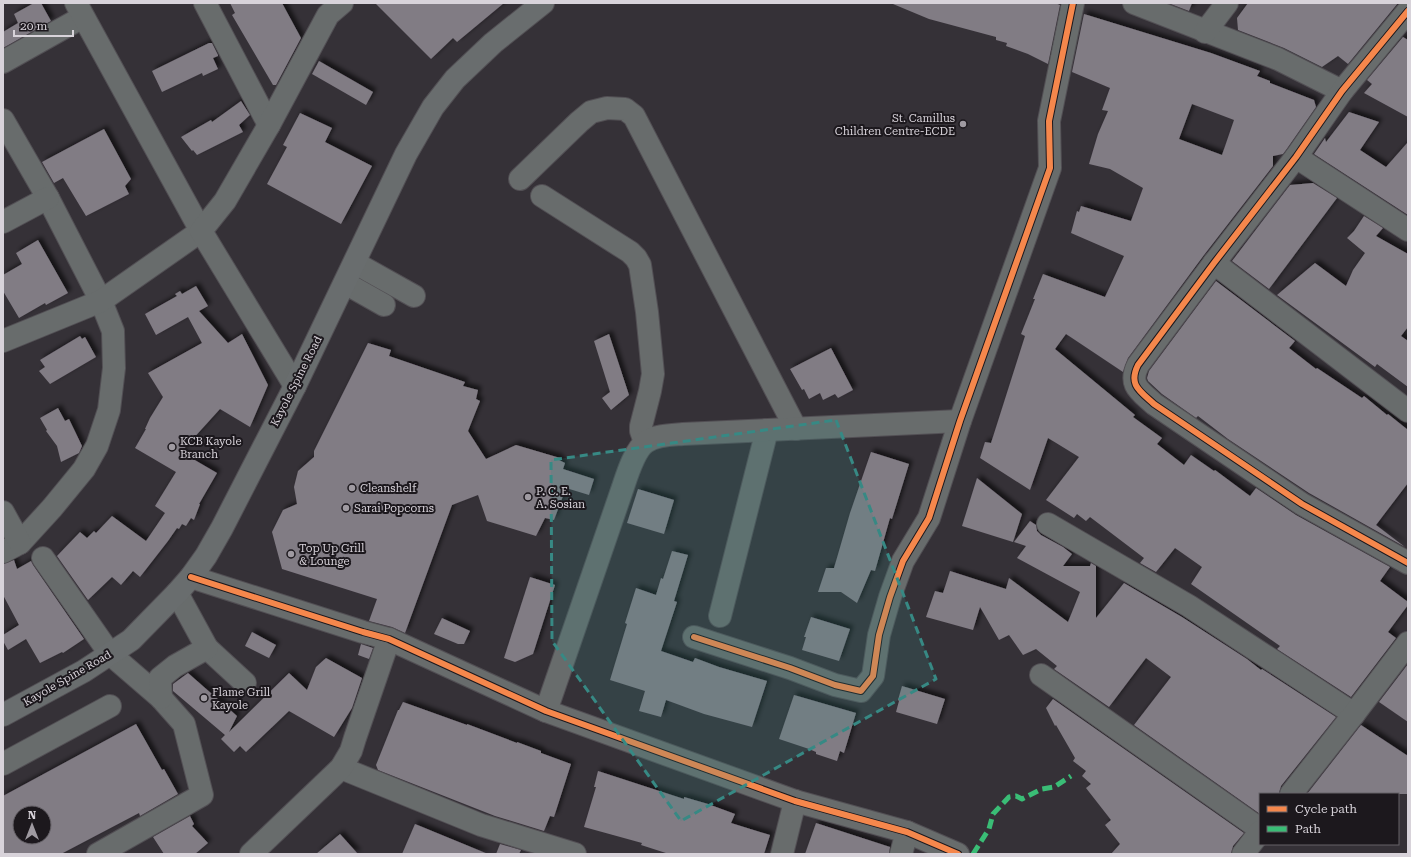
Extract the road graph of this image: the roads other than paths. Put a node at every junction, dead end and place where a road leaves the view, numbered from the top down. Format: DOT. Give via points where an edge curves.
graph roads {
  1 [pos="205,3"];
  2 [pos="342,3"];
  3 [pos="543,3"];
  4 [pos="1073,3"];
  5 [pos="1134,3"];
  6 [pos="1227,3"];
  7 [pos="79,10"];
  8 [pos="1408,11"];
  9 [pos="1205,32"];
  10 [pos="3,62"];
  11 [pos="1342,91"];
  12 [pos="3,120"];
  13 [pos="269,125"];
  14 [pos="1296,157"];
  15 [pos="520,179"];
  16 [pos="542,196"];
  17 [pos="48,198"];
  18 [pos="3,222"];
  19 [pos="1408,230"];
  20 [pos="201,231"];
  21 [pos="355,262"];
  22 [pos="1214,263"];
  23 [pos="345,283"];
  24 [pos="414,296"];
  25 [pos="101,300"];
  26 [pos="384,305"];
  27 [pos="3,341"];
  28 [pos="295,386"];
  29 [pos="1408,411"];
  30 [pos="960,421"];
  31 [pos="796,429"];
  32 [pos="767,430"];
  33 [pos="645,442"];
  34 [pos="3,512"];
  35 [pos="1048,524"];
  36 [pos="12,548"];
  37 [pos="43,558"];
  38 [pos="1408,563"];
  39 [pos="191,577"];
  40 [pos="178,594"];
  41 [pos="720,616"];
  42 [pos="694,637"];
  43 [pos="389,639"];
  44 [pos="1408,643"];
  45 [pos="207,648"];
  46 [pos="110,654"];
  47 [pos="1041,675"];
  48 [pos="245,683"];
  49 [pos="161,698"];
  50 [pos="110,706"];
  51 [pos="546,711"];
  52 [pos="1354,714"];
  53 [pos="3,715"];
  54 [pos="3,764"];
  55 [pos="341,768"];
  56 [pos="1292,793"];
  57 [pos="795,801"];
  58 [pos="1259,828"];
  59 [pos="907,832"];
  60 [pos="1259,833"];
  61 [pos="98,854"];
  62 [pos="252,854"];
  63 [pos="575,854"];
  64 [pos="782,854"];
  65 [pos="902,854"];
  66 [pos="958,854"];
  67 [pos="1243,854"];
  1 -- 13 [label="street"];
  2 -- 13 [label="street" via="328,15"];
  3 -- 21 [label="main road, Kayole Spine Road" via="493,43 455,79 432,107 406,154"];
  4 -- 30 [label="street" via="1049,121 1050,168"];
  5 -- 9 [label="street"];
  6 -- 9 [label="street"];
  7 -- 10 [label="street"];
  7 -- 20 [label="street"];
  8 -- 11 [label="street"];
  9 -- 11 [label="street" via="1278,59"];
  11 -- 14 [label="street"];
  12 -- 17 [label="street"];
  13 -- 20 [label="street" via="225,201"];
  14 -- 19 [label="street"];
  14 -- 22 [label="street"];
  15 -- 31 [label="street" via="591,112 607,108 625,109 634,116"];
  16 -- 33 [label="street" via="630,252 640,265 653,374 640,426"];
  17 -- 18 [label="street"];
  17 -- 25 [label="street"];
  20 -- 25 [label="street"];
  20 -- 28 [label="street"];
  21 -- 23 [label="main road, Kayole Spine Road"];
  21 -- 24 [label="street"];
  22 -- 29 [label="street"];
  22 -- 38 [label="street" via="1138,365 1134,373 1134,384 1154,404 1302,504"];
  23 -- 26 [label="street"];
  23 -- 28 [label="main road, Kayole Spine Road"];
  25 -- 27 [label="street"];
  25 -- 36 [label="street" via="113,331 114,368 109,410 97,446 84,469 52,508"];
  28 -- 39 [label="main road, Kayole Spine Road" via="222,528"];
  30 -- 31 [label="street"];
  30 -- 42 [label="street" via="929,518 903,561 890,597 879,635 873,676 861,691 835,685"];
  31 -- 32 [label="street"];
  32 -- 33 [label="street" via="663,436"];
  32 -- 41 [label="street"];
  33 -- 51 [label="street" via="635,456 623,487"];
  34 -- 36 [label="street"];
  35 -- 52 [label="street" via="1189,606"];
  37 -- 46 [label="street"];
  39 -- 40 [label="main road, Kayole Spine Road"];
  39 -- 43 [label="street"];
  40 -- 45 [label="street"];
  40 -- 46 [label="main road, Kayole Spine Road" via="131,640"];
  43 -- 51 [label="street"];
  43 -- 55 [label="street" via="356,738"];
  44 -- 52 [label="street"];
  45 -- 48 [label="street"];
  45 -- 49 [label="street" via="175,666 160,678"];
  46 -- 49 [label="street"];
  46 -- 53 [label="main road, Kayole Spine Road"];
  47 -- 58 [label="street"];
  49 -- 61 [label="street" via="184,724 202,795"];
  50 -- 54 [label="street"];
  51 -- 57 [label="street"];
  52 -- 56 [label="street"];
  55 -- 62 [label="street"];
  55 -- 63 [label="street" via="481,825"];
  57 -- 59 [label="street"];
  57 -- 64 [label="street"];
  59 -- 65 [label="street"];
  59 -- 66 [label="street"];
  60 -- 67 [label="street"];
}
